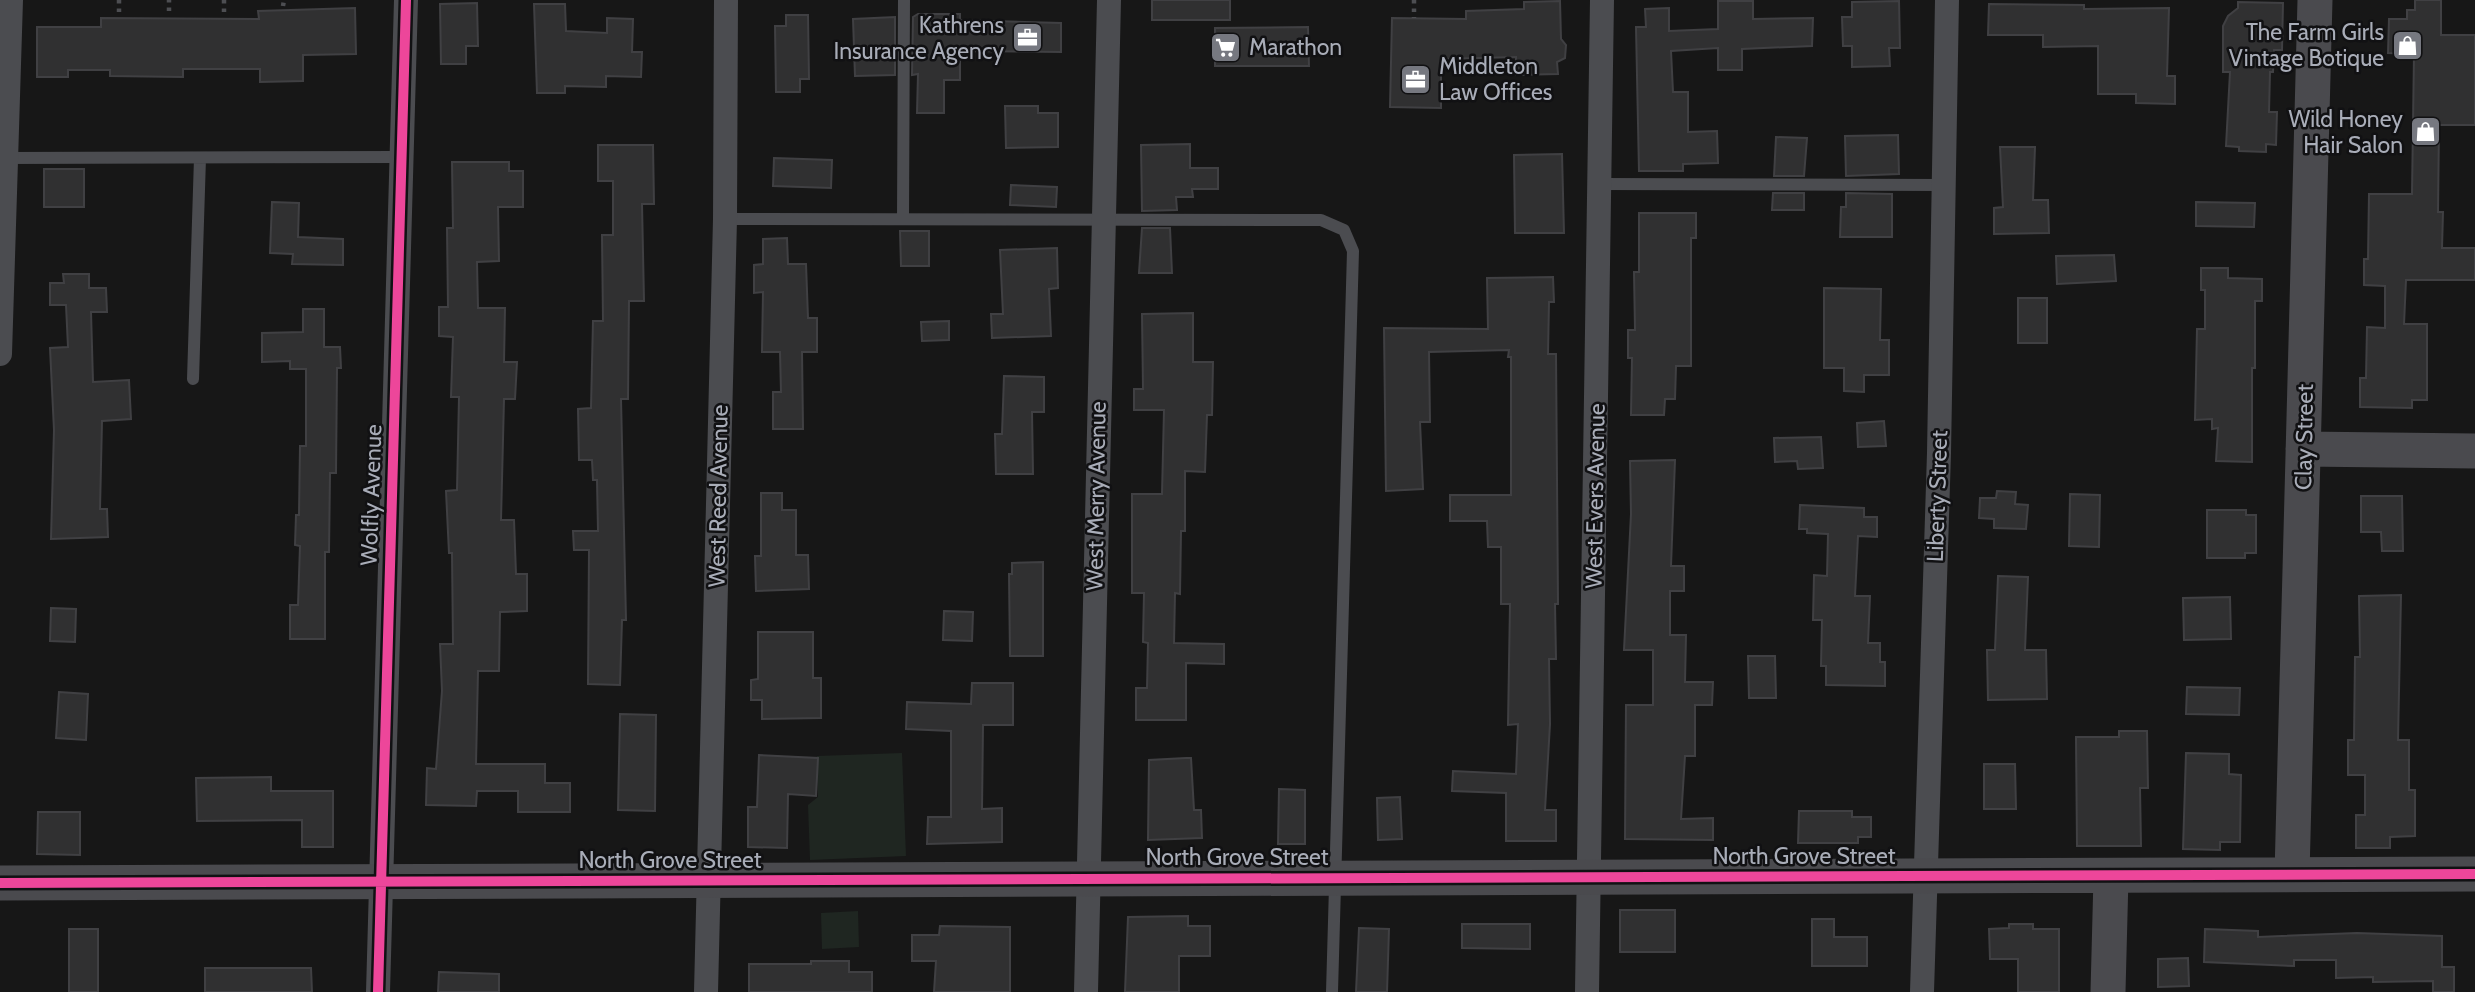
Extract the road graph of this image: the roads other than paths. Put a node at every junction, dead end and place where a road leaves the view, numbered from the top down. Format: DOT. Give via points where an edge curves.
graph roads {
  1 [pos="11,0"];
  2 [pos="406,0"];
  3 [pos="726,0"];
  4 [pos="904,0"];
  5 [pos="1109,0"];
  6 [pos="1602,0"];
  7 [pos="1947,0"];
  8 [pos="2315,0"];
  9 [pos="402,157"];
  10 [pos="3,158"];
  11 [pos="200,158"];
  12 [pos="1600,184"];
  13 [pos="1945,184"];
  14 [pos="903,218"];
  15 [pos="725,219"];
  16 [pos="1102,221"];
  17 [pos="0,354"];
  18 [pos="194,379"];
  19 [pos="2303,449"];
  20 [pos="2475,451"];
  21 [pos="2292,874"];
  22 [pos="2475,874"];
  23 [pos="1590,876"];
  24 [pos="1334,877"];
  25 [pos="1925,877"];
  26 [pos="2111,877"];
  27 [pos="1090,878"];
  28 [pos="710,881"];
  29 [pos="0,883"];
  30 [pos="381,883"];
  31 [pos="378,992"];
  32 [pos="706,992"];
  33 [pos="1086,992"];
  34 [pos="1332,992"];
  35 [pos="1587,992"];
  36 [pos="1922,992"];
  37 [pos="2108,992"];
  1 -- 10 [label="street"];
  2 -- 9 [label="street, Wolfly Avenue"];
  3 -- 15 [label="street, West Reed Avenue"];
  4 -- 14 [label="lane"];
  5 -- 16 [label="street, West Merry Avenue"];
  6 -- 12 [label="street, West Evers Avenue"];
  7 -- 13 [label="street, Liberty Street"];
  8 -- 19 [label="street, Clay Street"];
  9 -- 11 [label="lane"];
  9 -- 30 [label="street, Wolfly Avenue"];
  10 -- 11 [label="lane"];
  10 -- 17 [label="street"];
  11 -- 18 [label="lane"];
  12 -- 13 [label="lane"];
  12 -- 23 [label="street, West Evers Avenue"];
  13 -- 25 [label="street, Liberty Street"];
  14 -- 15 [label="lane"];
  14 -- 16 [label="lane"];
  15 -- 28 [label="street, West Reed Avenue"];
  16 -- 24 [label="lane" via="1321,220 1344,230 1353,251"];
  16 -- 27 [label="street, West Merry Avenue"];
  19 -- 20 [label="street"];
  19 -- 21 [label="street, Clay Street"];
  21 -- 22 [label="street, North Grove Street"];
  21 -- 26 [label="street, North Grove Street"];
  23 -- 24 [label="street, North Grove Street"];
  23 -- 25 [label="street, North Grove Street"];
  23 -- 35 [label="street, West Evers Avenue"];
  24 -- 27 [label="street, North Grove Street"];
  24 -- 34 [label="lane"];
  25 -- 26 [label="street, North Grove Street"];
  25 -- 36 [label="street, Liberty Street"];
  26 -- 37 [label="street"];
  27 -- 28 [label="street, North Grove Street"];
  27 -- 33 [label="street, West Merry Avenue"];
  28 -- 30 [label="street, North Grove Street"];
  28 -- 32 [label="street, West Reed Avenue"];
  29 -- 30 [label="street, North Grove Street"];
  30 -- 31 [label="street, Wolfly Avenue"];
}
